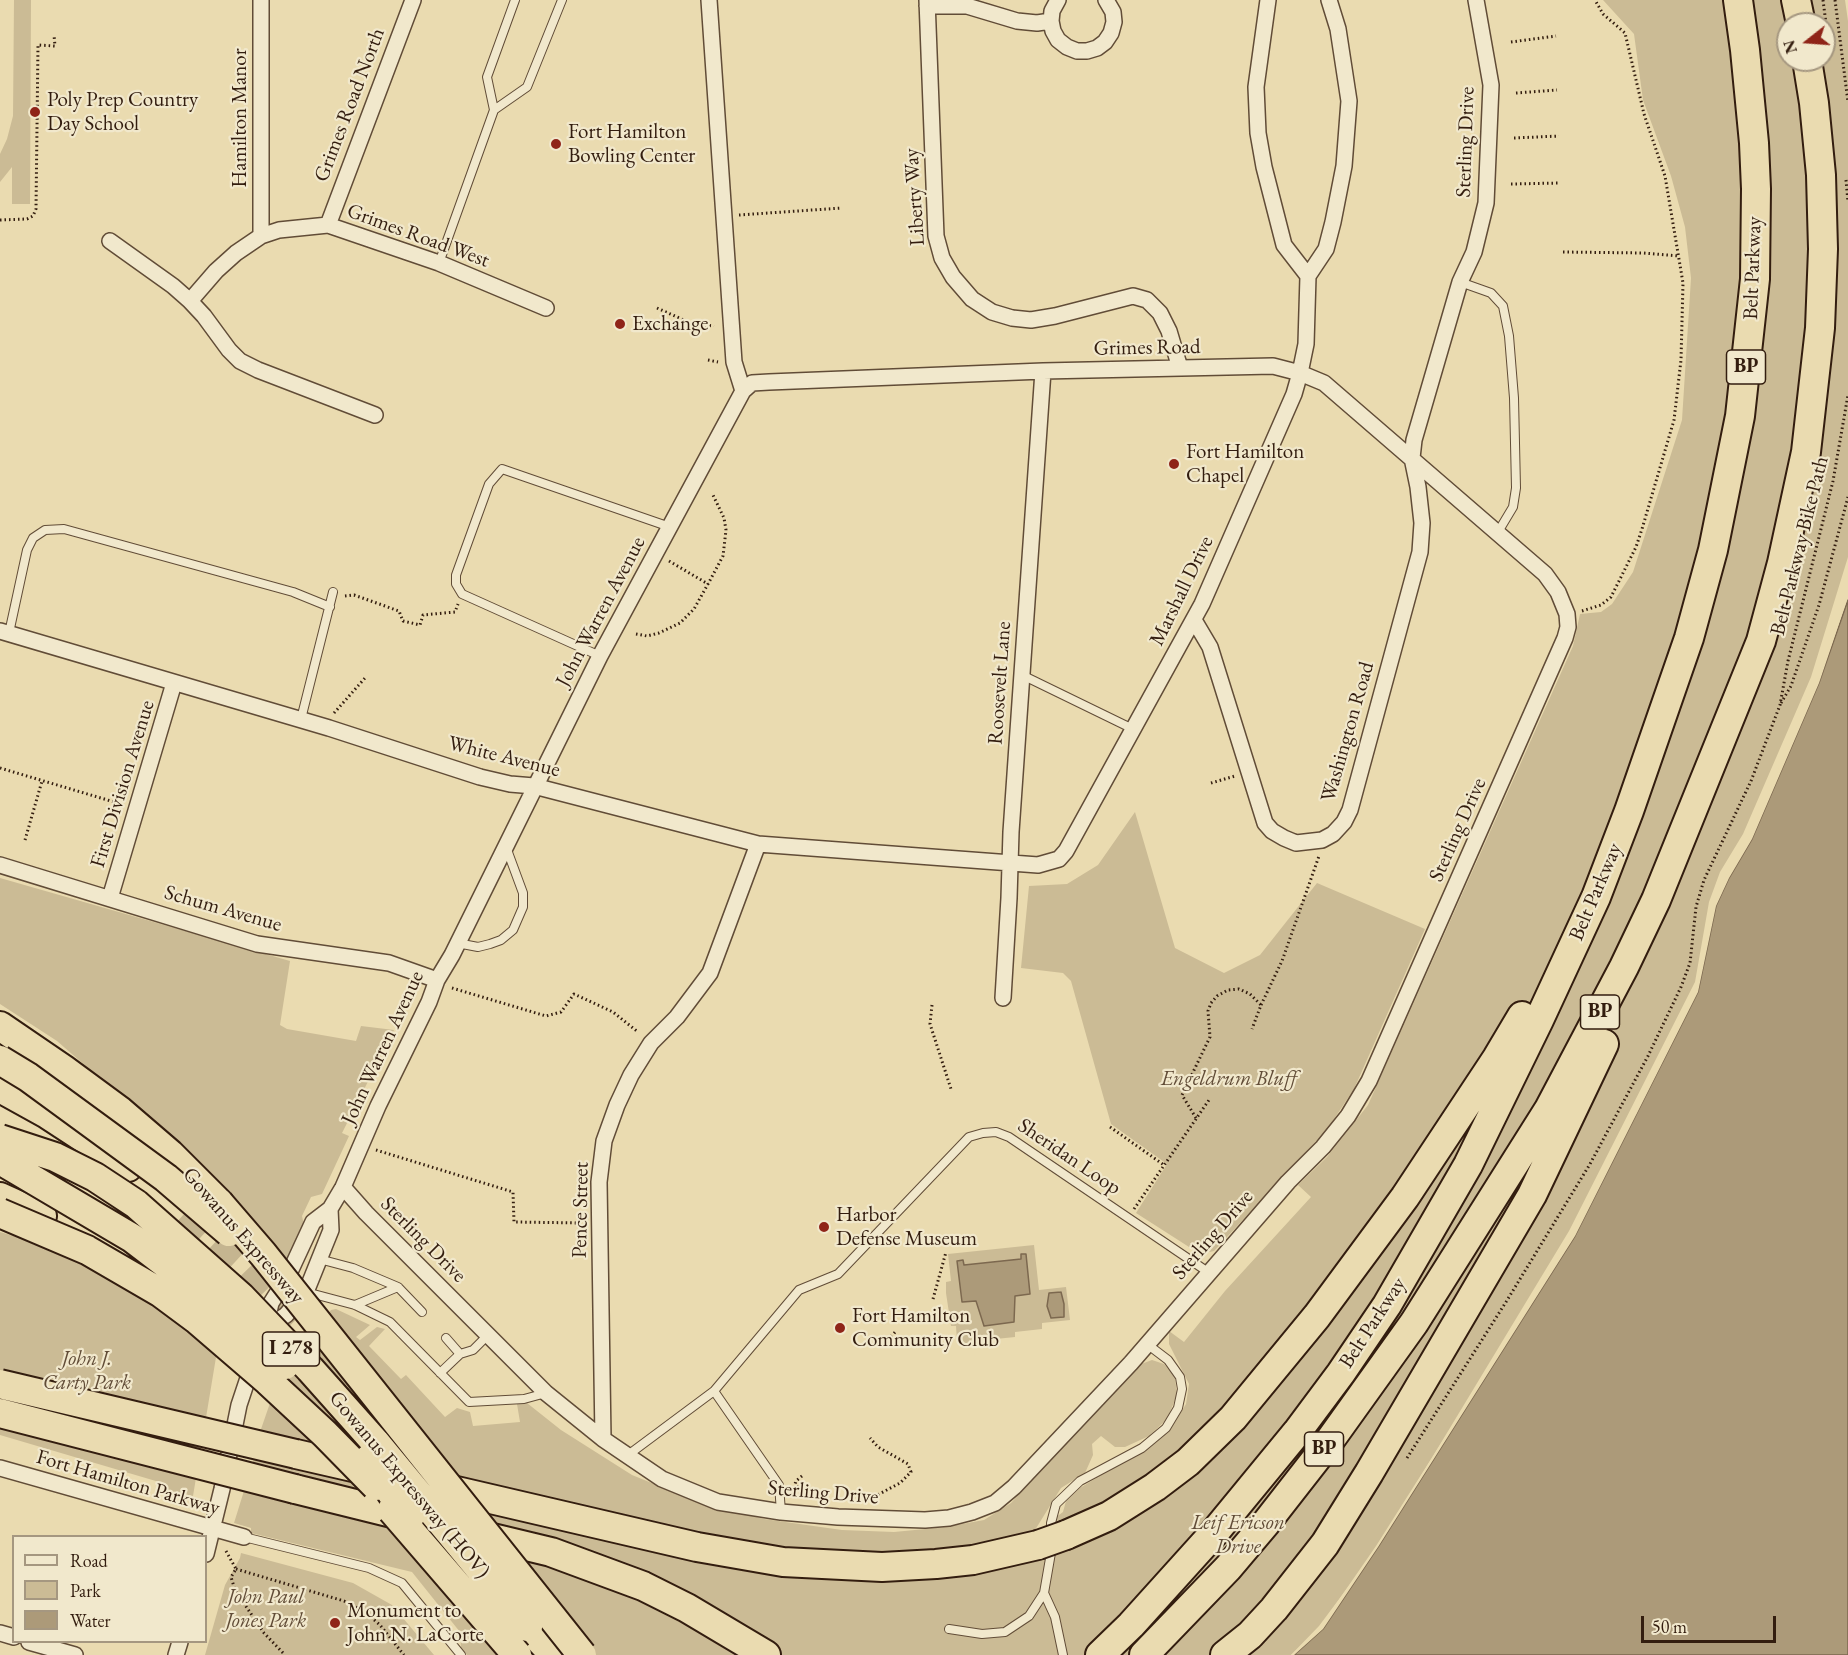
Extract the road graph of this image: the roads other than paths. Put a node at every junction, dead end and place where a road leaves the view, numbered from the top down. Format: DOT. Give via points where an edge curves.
graph roads {
  1 [pos="261,0"];
  2 [pos="413,0"];
  3 [pos="515,0"];
  4 [pos="562,0"];
  5 [pos="709,0"];
  6 [pos="1058,0"];
  7 [pos="1106,0"];
  8 [pos="1268,0"];
  9 [pos="1329,0"];
  10 [pos="1476,0"];
  11 [pos="1738,0"];
  12 [pos="927,3"];
  13 [pos="1051,21"];
  14 [pos="1809,72"];
  15 [pos="494,110"];
  16 [pos="328,225"];
  17 [pos="261,236"];
  18 [pos="110,241"];
  19 [pos="438,263"];
  20 [pos="1308,276"];
  21 [pos="1460,282"];
  22 [pos="190,301"];
  23 [pos="546,308"];
  24 [pos="1180,368"];
  25 [pos="1043,371"];
  26 [pos="1300,373"];
  27 [pos="742,391"];
  28 [pos="375,415"];
  29 [pos="1412,458"];
  30 [pos="670,527"];
  31 [pos="1498,532"];
  32 [pos="333,592"];
  33 [pos="330,607"];
  34 [pos="1194,620"];
  35 [pos="4,632"];
  36 [pos="600,656"];
  37 [pos="1022,675"];
  38 [pos="1746,679"];
  39 [pos="174,683"];
  40 [pos="301,719"];
  41 [pos="1661,724"];
  42 [pos="1132,729"];
  43 [pos="534,786"];
  44 [pos="758,844"];
  45 [pos="506,845"];
  46 [pos="1010,863"];
  47 [pos="0,865"];
  48 [pos="110,898"];
  49 [pos="457,943"];
  50 [pos="437,980"];
  51 [pos="1004,998"];
  52 [pos="0,1026"];
  53 [pos="0,1060"];
  54 [pos="0,1088"];
  55 [pos="0,1138"];
  56 [pos="0,1160"];
  57 [pos="343,1187"];
  58 [pos="159,1189"];
  59 [pos="0,1197"];
  60 [pos="330,1209"];
  61 [pos="0,1213"];
  62 [pos="0,1225"];
  63 [pos="319,1259"];
  64 [pos="1208,1272"];
  65 [pos="398,1287"];
  66 [pos="305,1299"];
  67 [pos="355,1305"];
  68 [pos="422,1312"];
  69 [pos="266,1329"];
  70 [pos="489,1334"];
  71 [pos="446,1338"];
  72 [pos="1147,1344"];
  73 [pos="243,1346"];
  74 [pos="460,1353"];
  75 [pos="440,1373"];
  76 [pos="0,1384"];
  77 [pos="714,1391"];
  78 [pos="546,1393"];
  79 [pos="0,1413"];
  80 [pos="603,1438"];
  81 [pos="628,1455"];
  82 [pos="0,1468"];
  83 [pos="781,1512"];
  84 [pos="409,1519"];
  85 [pos="213,1529"];
  86 [pos="244,1537"];
  87 [pos="207,1550"];
  88 [pos="1228,1568"];
  89 [pos="1044,1593"];
  90 [pos="949,1629"];
  91 [pos="36,1643"];
  92 [pos="75,1655"];
  93 [pos="461,1655"];
  94 [pos="518,1655"];
  95 [pos="528,1655"];
  96 [pos="551,1655"];
  97 [pos="582,1655"];
  98 [pos="766,1655"];
  99 [pos="1063,1655"];
  100 [pos="1100,1655"];
  101 [pos="1144,1655"];
  102 [pos="1160,1655"];
  103 [pos="1225,1655"];
  1 -- 17 [label="street, Hamilton Manor"];
  2 -- 16 [label="street, Grimes Road North"];
  3 -- 15 [label="lane" via="487,77"];
  4 -- 15 [label="lane" via="527,87"];
  5 -- 27 [label="street" via="734,362"];
  6 -- 13 [label="street"];
  7 -- 13 [label="street" via="1114,22 1106,42 1097,48 1077,51 1066,47 1058,40"];
  8 -- 20 [label="street" via="1256,87 1258,132 1284,244"];
  9 -- 20 [label="street" via="1338,29 1349,101 1344,166 1333,222 1326,249"];
  10 -- 21 [label="street, Sterling Drive" via="1491,85 1486,203 1474,252"];
  11 -- 41 [label="highway, Belt Parkway / BP" via="1754,143 1752,325 1740,416 1713,550"];
  12 -- 13 [label="street" via="967,6 1017,21"];
  12 -- 24 [label="street, Liberty Way" via="936,236 953,277 972,299 992,312 1012,318 1055,316 1133,296 1148,300 1169,332"];
  14 -- 38 [label="highway, Belt Parkway / BP" via="1821,175 1820,328 1803,463 1782,563 1761,641"];
  15 -- 19 [label="lane"];
  16 -- 17 [label="street, Grimes Road West" via="279,230"];
  16 -- 19 [label="street, Grimes Road West"];
  17 -- 22 [label="street, Grimes Road West" via="216,271"];
  18 -- 22 [label="street"];
  19 -- 23 [label="street, Grimes Road West"];
  20 -- 26 [label="street, Marshall Drive" via="1306,344"];
  21 -- 29 [label="street, Sterling Drive" via="1418,423"];
  21 -- 31 [label="lane" via="1491,293 1503,306 1509,336 1516,488 1513,507"];
  22 -- 28 [label="street" via="240,361"];
  24 -- 25 [label="street, Grimes Road"];
  24 -- 26 [label="street, Grimes Road" via="1274,366"];
  25 -- 27 [label="street, Grimes Road" via="752,383"];
  25 -- 37 [label="street, Roosevelt Lane"];
  26 -- 29 [label="street, Grimes Road" via="1324,383"];
  26 -- 34 [label="street, Marshall Drive"];
  27 -- 30 [label="street, John Warren Avenue"];
  29 -- 31 [label="street, Grimes Road"];
  29 -- 34 [label="street, Washington Road" via="1421,514 1420,552 1350,810 1333,834 1322,840 1296,843 1265,823 1210,647"];
  30 -- 36 [label="street, John Warren Avenue"];
  30 -- 36 [label="lane" via="502,469 489,484 456,575 462,594"];
  31 -- 64 [label="street, Sterling Drive" via="1545,574 1558,592 1567,614 1565,638 1369,1081 1323,1147"];
  32 -- 33 [label="lane"];
  33 -- 35 [label="lane" via="293,592 64,529 45,530 33,538 27,550"];
  33 -- 40 [label="lane"];
  34 -- 42 [label="street, Marshall Drive"];
  35 -- 39 [label="street, White Avenue"];
  36 -- 43 [label="street, John Warren Avenue"];
  37 -- 42 [label="lane"];
  37 -- 46 [label="street, Roosevelt Lane"];
  38 -- 88 [label="highway, Belt Parkway / BP" via="1656,900 1549,1109 1414,1323 1323,1450"];
  38 -- 103 [label="highway" via="1714,796 1664,919 1532,1195 1325,1544 1250,1635"];
  39 -- 40 [label="street, White Avenue"];
  39 -- 48 [label="street, First Division Avenue"];
  40 -- 43 [label="street, White Avenue" via="480,777"];
  41 -- 76 [label="highway, bridge" via="1576,915 1529,1004 1398,1206 1317,1316 1225,1425 1188,1462 1109,1516 1066,1535 973,1560 936,1564 882,1567 783,1562 674,1542"];
  41 -- 100 [label="highway, Belt Parkway / BP" via="1596,897 1539,1020 1468,1165 1387,1305 1297,1432 1214,1533"];
  42 -- 46 [label="street, Marshall Drive" via="1059,859 1038,865"];
  43 -- 44 [label="street, White Avenue"];
  43 -- 45 [label="street, John Warren Avenue"];
  44 -- 46 [label="street, White Avenue"];
  44 -- 80 [label="street, Pence Street" via="710,973 677,1017 651,1043 631,1075 604,1141 599,1182"];
  45 -- 49 [label="street, John Warren Avenue"];
  45 -- 49 [label="lane" via="523,893 524,907 513,930 501,940 478,947"];
  46 -- 51 [label="street, Roosevelt Lane"];
  47 -- 48 [label="street, Schum Avenue"];
  48 -- 50 [label="street, Schum Avenue" via="257,944 389,963"];
  49 -- 50 [label="street, John Warren Avenue"];
  50 -- 57 [label="street, John Warren Avenue"];
  52 -- 66 [label="highway, Gowanus Expressway / I 278, bridge" via="120,1111 170,1154"];
  53 -- 66 [label="highway, bridge" via="166,1178"];
  54 -- 58 [label="highway" via="76,1131"];
  55 -- 96 [label="highway, Gowanus Expressway (HOV) / I 278, bridge" via="95,1176 136,1204 241,1297 375,1442"];
  56 -- 84 [label="highway, bridge" via="132,1238 289,1368 364,1452"];
  57 -- 60 [label="street, John Warren Avenue"];
  57 -- 70 [label="street, Sterling Drive"];
  59 -- 73 [label="highway" via="97,1240 132,1261 178,1291"];
  60 -- 63 [label="street, John Warren Avenue" via="331,1230"];
  60 -- 69 [label="street, John Warren Avenue" via="313,1222 271,1303"];
  61 -- 84 [label="highway, I 278, bridge" via="87,1250 187,1312 325,1434"];
  62 -- 73 [label="highway, I 278, bridge" via="154,1293"];
  63 -- 65 [label="lane"];
  63 -- 66 [label="street, John Warren Avenue"];
  64 -- 72 [label="street, Sterling Drive"];
  64 -- 77 [label="lane, Sheridan Loop" via="1010,1137 996,1132 969,1137 838,1274 799,1290"];
  65 -- 67 [label="lane"];
  65 -- 68 [label="lane"];
  66 -- 67 [label="lane"];
  66 -- 69 [label="street, John Warren Avenue"];
  66 -- 97 [label="highway, Gowanus Expressway / I 278, bridge"];
  67 -- 75 [label="lane" via="390,1322"];
  69 -- 85 [label="street, John Warren Avenue" via="239,1405"];
  70 -- 74 [label="lane" via="473,1350"];
  70 -- 78 [label="street, Sterling Drive"];
  71 -- 74 [label="lane"];
  72 -- 83 [label="street, Sterling Drive" via="996,1503 950,1518 925,1521"];
  72 -- 89 [label="lane" via="1168,1360 1180,1377 1178,1408 1166,1428 1142,1448 1080,1481 1056,1504"];
  73 -- 94 [label="highway, I 278, bridge" via="278,1380"];
  74 -- 75 [label="lane"];
  75 -- 78 [label="lane" via="469,1402 524,1399"];
  77 -- 81 [label="lane, Sheridan Loop"];
  77 -- 83 [label="lane" via="778,1485"];
  78 -- 80 [label="street, Sterling Drive"];
  79 -- 98 [label="highway, bridge" via="551,1552 616,1575 687,1608"];
  80 -- 81 [label="street, Sterling Drive"];
  81 -- 83 [label="street, Sterling Drive" via="662,1479 718,1502"];
  82 -- 85 [label="street, Fort Hamilton Parkway"];
  84 -- 95 [label="highway, I 278"];
  85 -- 86 [label="street, Fort Hamilton Parkway"];
  85 -- 87 [label="street, John Warren Avenue"];
  86 -- 93 [label="lane" via="369,1568 402,1583"];
  88 -- 101 [label="highway, Belt Parkway / BP"];
  88 -- 102 [label="highway"];
  89 -- 90 [label="lane" via="1029,1616 1005,1632 982,1634"];
  89 -- 99 [label="lane" via="1055,1617"];
  91 -- 92 [label="street"];
}
